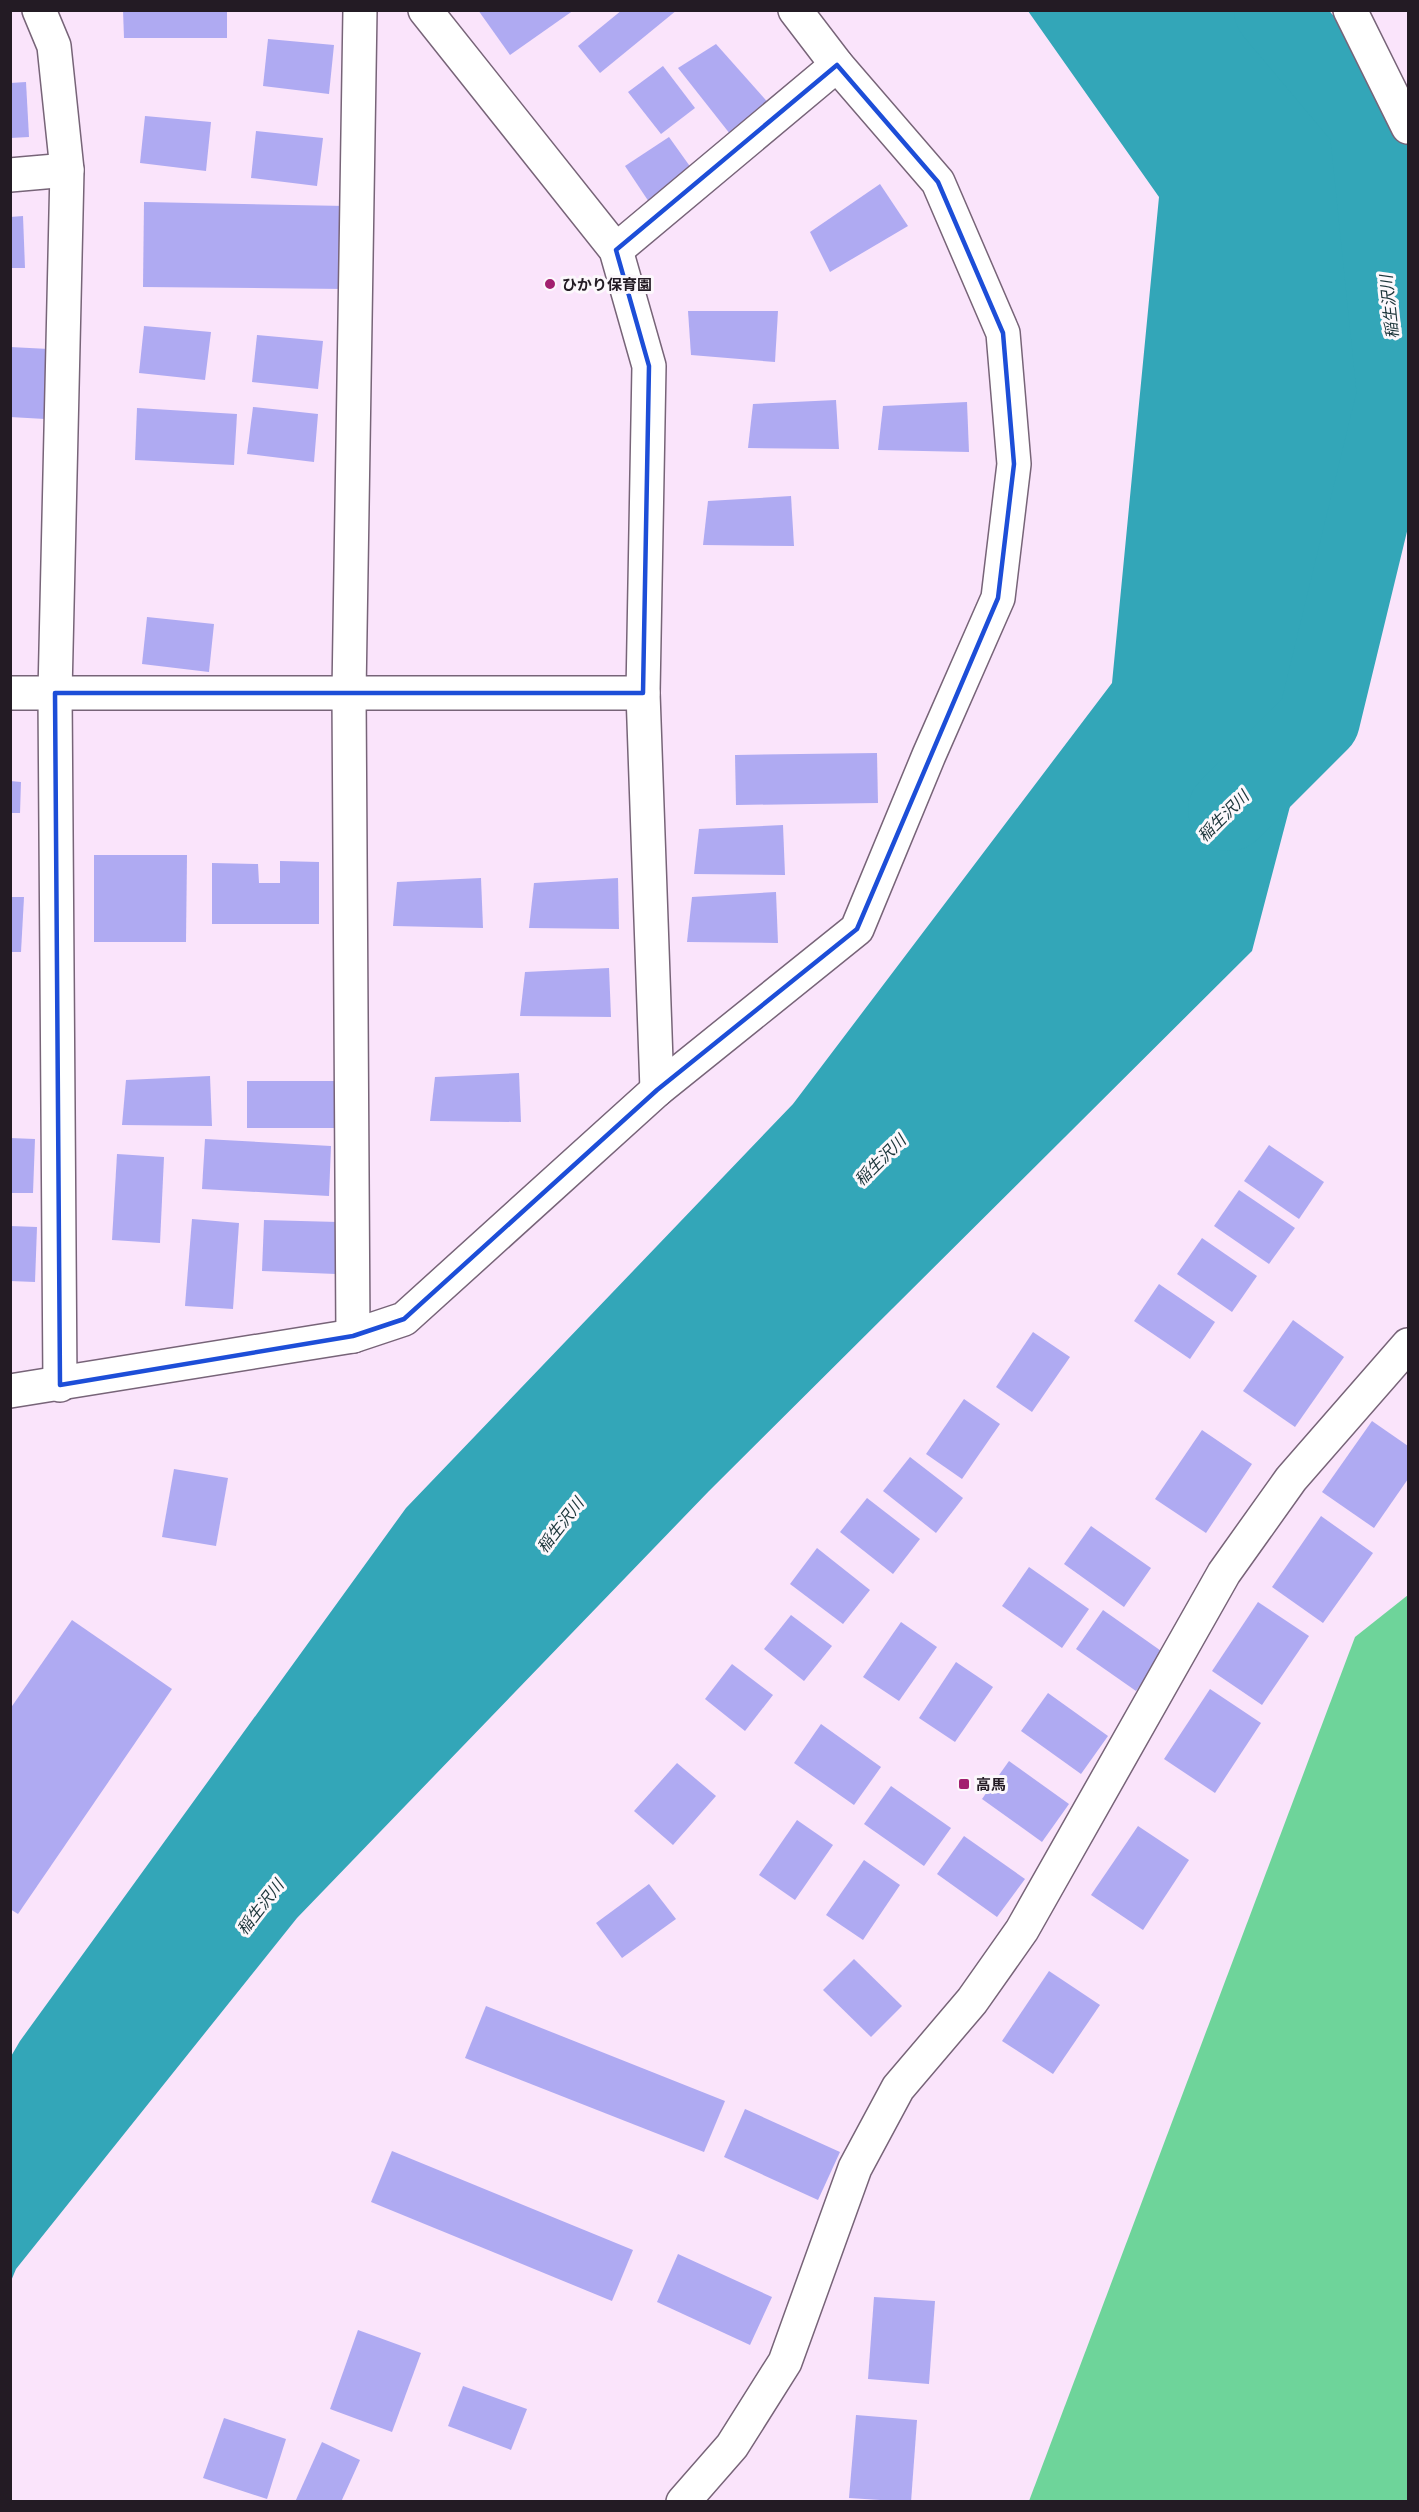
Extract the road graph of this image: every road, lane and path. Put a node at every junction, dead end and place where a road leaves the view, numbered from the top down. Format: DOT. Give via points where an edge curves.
graph roads {
  1 [pos="39,10"];
  2 [pos="360,10"];
  3 [pos="426,10"];
  4 [pos="795,10"];
  5 [pos="1350,10"];
  6 [pos="837,64"];
  7 [pos="1408,127"];
  8 [pos="67,171"];
  9 [pos="10,175"];
  10 [pos="616,249"];
  11 [pos="10,693"];
  12 [pos="55,693"];
  13 [pos="349,693"];
  14 [pos="643,693"];
  15 [pos="657,1090"];
  16 [pos="353,1336"];
  17 [pos="1408,1345"];
  18 [pos="60,1385"];
  19 [pos="10,1391"];
  20 [pos="683,2502"];
  1 -- 8 [label="street" via="54,46"];
  2 -- 13 [label="street"];
  3 -- 10 [label="street"];
  4 -- 6 [label="street"];
  5 -- 7 [label="street"];
  6 -- 10 [label="street"];
  6 -- 15 [label="street" via="938,182 1003,333 1014,464 998,598 857,928"];
  8 -- 9 [label="street"];
  8 -- 12 [label="street"];
  10 -- 14 [label="street" via="649,366"];
  11 -- 12 [label="street"];
  12 -- 13 [label="street"];
  12 -- 18 [label="street"];
  13 -- 14 [label="street"];
  13 -- 16 [label="street"];
  14 -- 15 [label="street"];
  15 -- 16 [label="street" via="404,1319"];
  16 -- 18 [label="street"];
  17 -- 20 [label="street" via="1291,1479 1224,1573 1022,1930 972,2001 898,2088 855,2168 785,2362 732,2446"];
  18 -- 19 [label="street"];
}
